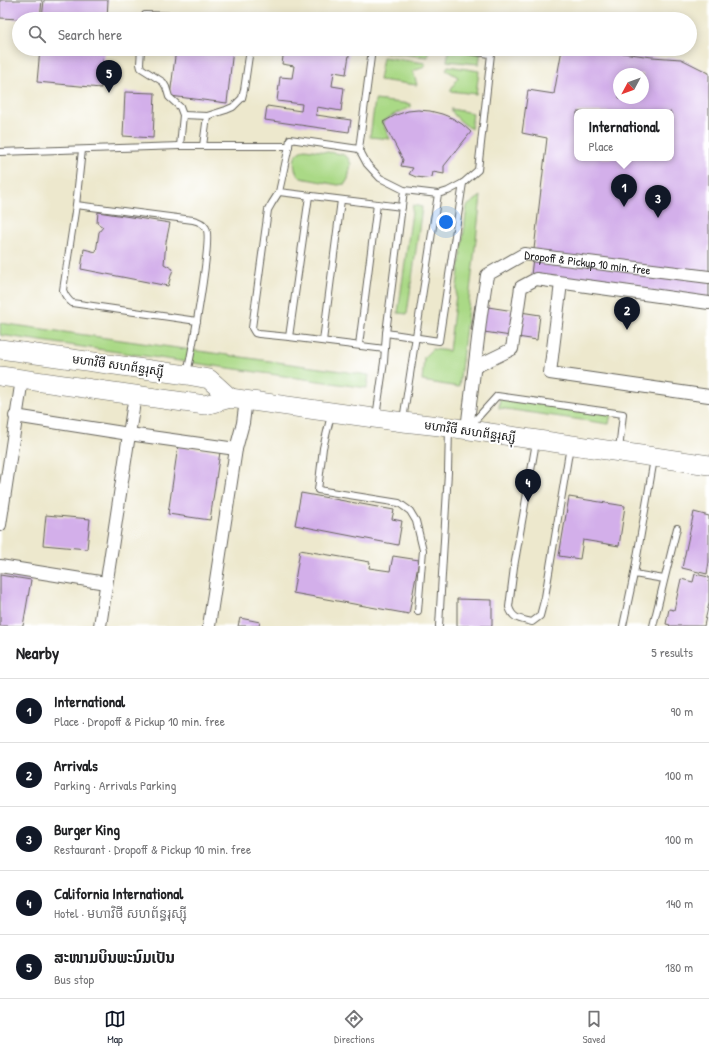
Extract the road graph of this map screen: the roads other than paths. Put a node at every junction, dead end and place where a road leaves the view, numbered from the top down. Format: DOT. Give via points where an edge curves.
graph roads {
  1 [pos="141,56"];
  2 [pos="249,56"];
  3 [pos="371,56"];
  4 [pos="491,56"];
  5 [pos="183,115"];
  6 [pos="207,116"];
  7 [pos="180,146"];
  8 [pos="203,146"];
  9 [pos="290,146"];
  10 [pos="359,149"];
  11 [pos="82,150"];
  12 [pos="0,152"];
  13 [pos="463,183"];
  14 [pos="404,190"];
  15 [pos="279,192"];
  16 [pos="438,194"];
  17 [pos="309,196"];
  18 [pos="341,200"];
  19 [pos="377,204"];
  20 [pos="76,205"];
  21 [pos="402,207"];
  22 [pos="709,276"];
  23 [pos="561,283"];
  24 [pos="709,303"];
  25 [pos="197,321"];
  26 [pos="386,333"];
  27 [pos="289,337"];
  28 [pos="416,337"];
  29 [pos="323,341"];
  30 [pos="359,345"];
  31 [pos="0,348"];
  32 [pos="385,349"];
  33 [pos="474,367"];
  34 [pos="187,375"];
  35 [pos="0,376"];
  36 [pos="22,379"];
  37 [pos="135,395"];
  38 [pos="709,396"];
  39 [pos="238,399"];
  40 [pos="332,412"];
  41 [pos="15,416"];
  42 [pos="376,418"];
  43 [pos="403,422"];
  44 [pos="458,428"];
  45 [pos="129,434"];
  46 [pos="536,440"];
  47 [pos="570,445"];
  48 [pos="236,449"];
  49 [pos="619,452"];
  50 [pos="654,457"];
  51 [pos="709,465"];
  52 [pos="0,525"];
  53 [pos="677,528"];
  54 [pos="0,566"];
  55 [pos="634,574"];
  56 [pos="664,579"];
  57 [pos="106,583"];
  58 [pos="418,611"];
  59 [pos="100,626"];
  60 [pos="209,626"];
  61 [pos="439,626"];
  62 [pos="623,626"];
  63 [pos="653,626"];
  1 -- 5 [label="lane" via="141,68 163,82 169,97 180,107"];
  2 -- 6 [label="lane" via="242,98 226,110"];
  3 -- 10 [label="lane"];
  4 -- 13 [label="lane" via="478,170"];
  5 -- 6 [label="lane"];
  5 -- 7 [label="lane"];
  6 -- 8 [label="lane"];
  7 -- 8 [label="lane"];
  7 -- 11 [label="lane"];
  8 -- 9 [label="lane"];
  9 -- 10 [label="lane" via="290,139"];
  9 -- 15 [label="lane"];
  10 -- 14 [label="lane" via="367,164 380,178"];
  11 -- 12 [label="lane"];
  11 -- 20 [label="lane"];
  13 -- 16 [label="lane"];
  13 -- 28 [label="lane" via="439,341"];
  14 -- 16 [label="lane"];
  14 -- 21 [label="lane"];
  15 -- 17 [label="lane"];
  15 -- 27 [label="lane" via="268,210 252,328 259,334"];
  16 -- 28 [label="lane"];
  17 -- 18 [label="lane"];
  17 -- 27 [label="lane"];
  18 -- 19 [label="lane"];
  18 -- 29 [label="lane"];
  19 -- 21 [label="lane"];
  19 -- 30 [label="lane"];
  20 -- 25 [label="lane" via="64,290 68,299 72,302"];
  20 -- 25 [label="lane" via="201,222 207,228 208,238"];
  21 -- 26 [label="lane"];
  22 -- 33 [label="street, Dropoff & Pickup 10 min. free" via="524,254 487,275"];
  23 -- 24 [label="street"];
  23 -- 33 [label="street" via="536,279 521,287 512,349"];
  23 -- 38 [label="street" via="550,374"];
  25 -- 34 [label="lane"];
  26 -- 28 [label="lane"];
  26 -- 32 [label="lane"];
  27 -- 29 [label="lane"];
  28 -- 43 [label="lane"];
  29 -- 30 [label="lane"];
  30 -- 32 [label="lane"];
  31 -- 34 [label="highway, មហាវិថី សហព័ន្ធរុស្ស៊ី"];
  32 -- 42 [label="lane"];
  33 -- 44 [label="street"];
  34 -- 39 [label="highway, មហាវិថី សហព័ន្ធរុស្ស៊ី" via="209,379"];
  35 -- 36 [label="highway, មហាវិថី សហព័ន្ធរុស្ស៊ី"];
  36 -- 37 [label="highway, មហាវិថី សហព័ន្ធរុស្ស៊ី"];
  36 -- 41 [label="street"];
  37 -- 39 [label="highway, មហាវិថី សហព័ន្ធរុស្ស៊ី" via="205,405"];
  37 -- 45 [label="street"];
  39 -- 40 [label="highway, មហាវិថី សហព័ន្ធរុស្ស៊ី"];
  39 -- 48 [label="street" via="243,423"];
  40 -- 42 [label="highway, មហាវិថី សហព័ន្ធរុស្ស៊ី"];
  40 -- 58 [label="lane" via="323,448 318,490 400,503 410,511 416,521 423,550"];
  41 -- 45 [label="street"];
  41 -- 52 [label="street"];
  42 -- 43 [label="highway, មហាវិថី សហព័ន្ធរុស្ស៊ី"];
  43 -- 44 [label="highway, មហាវិថី សហព័ន្ធរុស្ស៊ី"];
  44 -- 46 [label="highway, មហាវិថី សហព័ន្ធរុស្ស៊ី"];
  44 -- 49 [label="lane" via="497,396 623,414"];
  44 -- 61 [label="lane" via="448,472"];
  45 -- 48 [label="street"];
  45 -- 57 [label="street"];
  46 -- 47 [label="highway, មហាវិថី សហព័ន្ធរុស្ស៊ី"];
  46 -- 47 [label="lane" via="509,607 515,618 532,622 540,616 545,597"];
  47 -- 49 [label="highway, មហាវិថី សហព័ន្ធរុស្ស៊ី"];
  48 -- 60 [label="street"];
  49 -- 50 [label="highway, មហាវិថី សហព័ន្ធរុស្ស៊ី"];
  50 -- 51 [label="highway, មហាវិថី សហព័ន្ធរុស្ស៊ី"];
  50 -- 55 [label="lane"];
  53 -- 56 [label="lane"];
  54 -- 57 [label="street"];
  55 -- 56 [label="lane"];
  55 -- 62 [label="lane"];
  56 -- 63 [label="lane"];
  57 -- 59 [label="street"];
}
